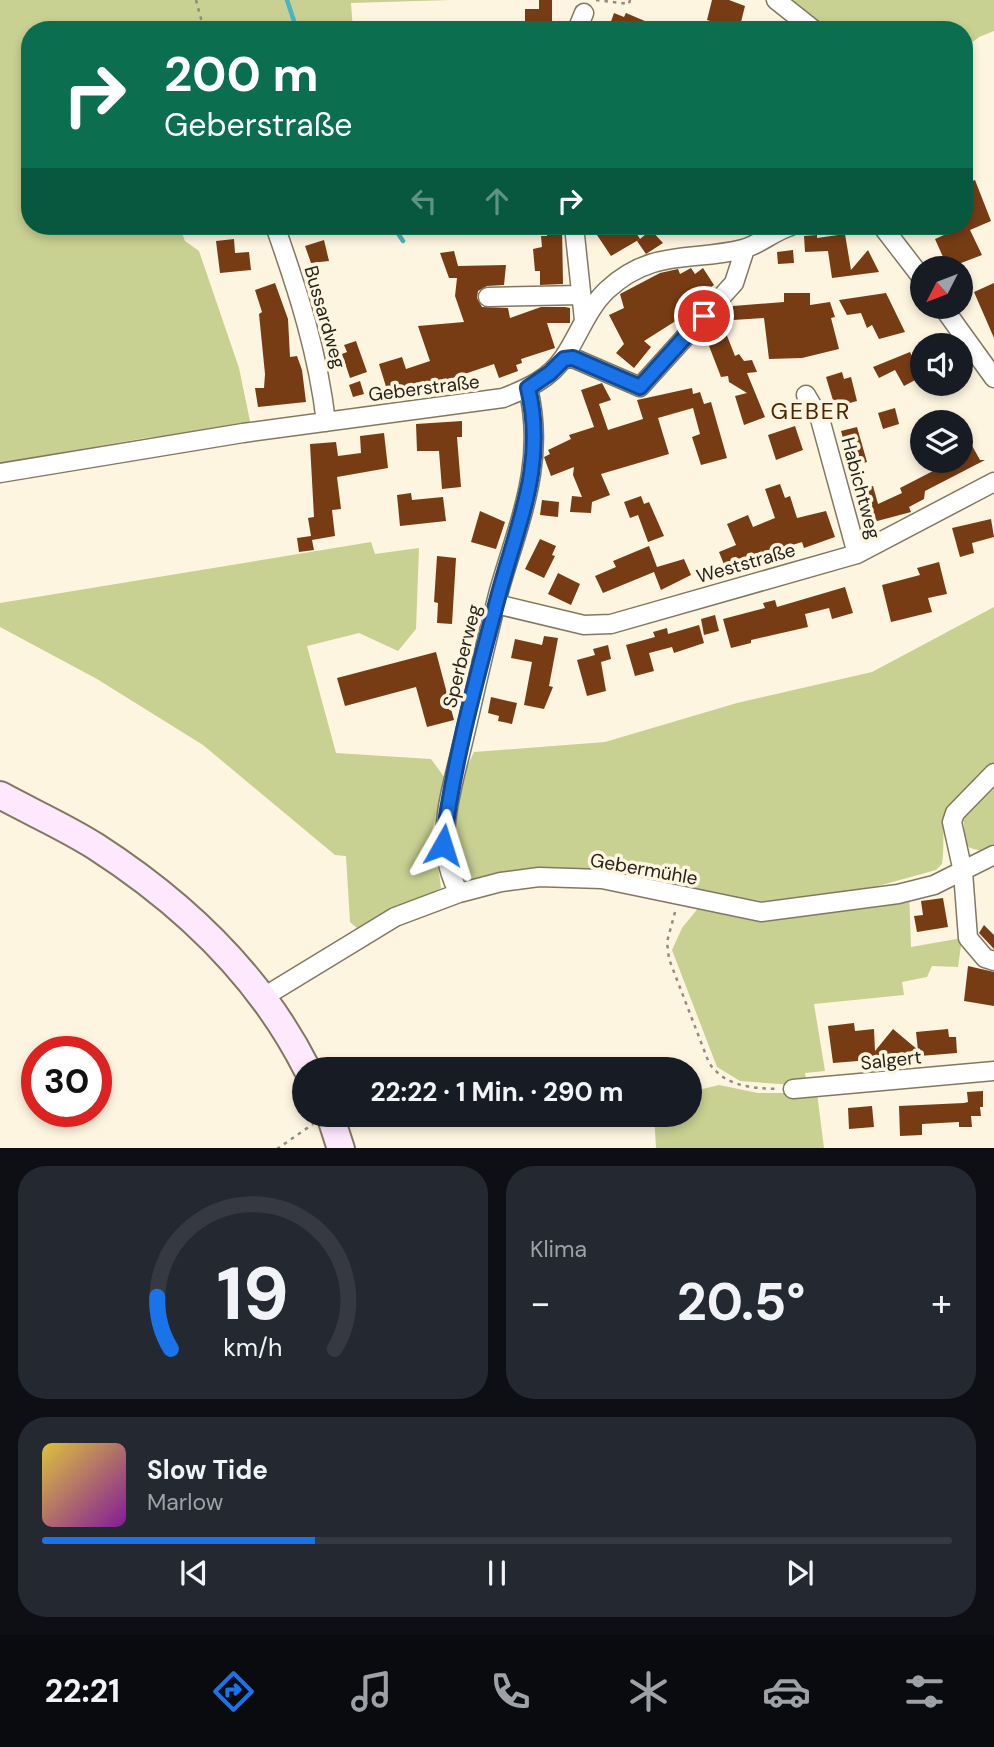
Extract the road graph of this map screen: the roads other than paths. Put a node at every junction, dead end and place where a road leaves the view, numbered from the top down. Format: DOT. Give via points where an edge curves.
graph roads {
  1 [pos="776,0"];
  2 [pos="803,21"];
  3 [pos="278,235"];
  4 [pos="575,235"];
  5 [pos="767,235"];
  6 [pos="889,235"];
  7 [pos="744,249"];
  8 [pos="910,262"];
  9 [pos="581,295"];
  10 [pos="488,297"];
  11 [pos="951,319"];
  12 [pos="584,320"];
  13 [pos="564,359"];
  14 [pos="994,378"];
  15 [pos="528,388"];
  16 [pos="806,395"];
  17 [pos="326,422"];
  18 [pos="0,472"];
  19 [pos="994,482"];
  20 [pos="857,554"];
  21 [pos="496,604"];
  22 [pos="994,773"];
  23 [pos="0,795"];
  24 [pos="994,855"];
  25 [pos="963,872"];
  26 [pos="459,893"];
  27 [pos="994,961"];
  28 [pos="262,998"];
  29 [pos="299,1057"];
  30 [pos="994,1071"];
  31 [pos="793,1089"];
  32 [pos="329,1127"];
  33 [pos="340,1148"];
  1 -- 2 [label="street"];
  3 -- 17 [label="street, Bussardweg" via="320,369"];
  4 -- 9 [label="street"];
  5 -- 7 [label="street, Geberstraße"];
  6 -- 8 [label="street"];
  7 -- 12 [label="street, Geberstraße" via="650,263 607,290"];
  7 -- 13 [label="street" via="734,283 640,387 573,358"];
  9 -- 10 [label="street"];
  9 -- 12 [label="street"];
  11 -- 14 [label="street"];
  12 -- 13 [label="street, Geberstraße"];
  13 -- 15 [label="street, Geberstraße"];
  15 -- 17 [label="street, Geberstraße" via="487,402"];
  15 -- 21 [label="street, Sperberweg" via="535,463"];
  16 -- 20 [label="street, Habichtweg" via="820,419"];
  17 -- 18 [label="street, Geberstraße"];
  19 -- 20 [label="street, Weststraße"];
  20 -- 21 [label="street, Weststraße" via="611,624 584,625"];
  21 -- 26 [label="street, Sperberweg" via="443,845"];
  22 -- 25 [label="street" via="955,813 952,822"];
  23 -- 28 [label="street" via="93,845 158,890 212,939"];
  24 -- 25 [label="street, Gebermühle"];
  25 -- 26 [label="street, Gebermühle" via="934,886 898,894 761,912 602,879 539,877"];
  25 -- 27 [label="street" via="968,938 985,958"];
  26 -- 28 [label="street, Gebermühle" via="395,917"];
  28 -- 29 [label="street"];
  30 -- 31 [label="street, Salgert"];
  32 -- 33 [label="street"];
}
